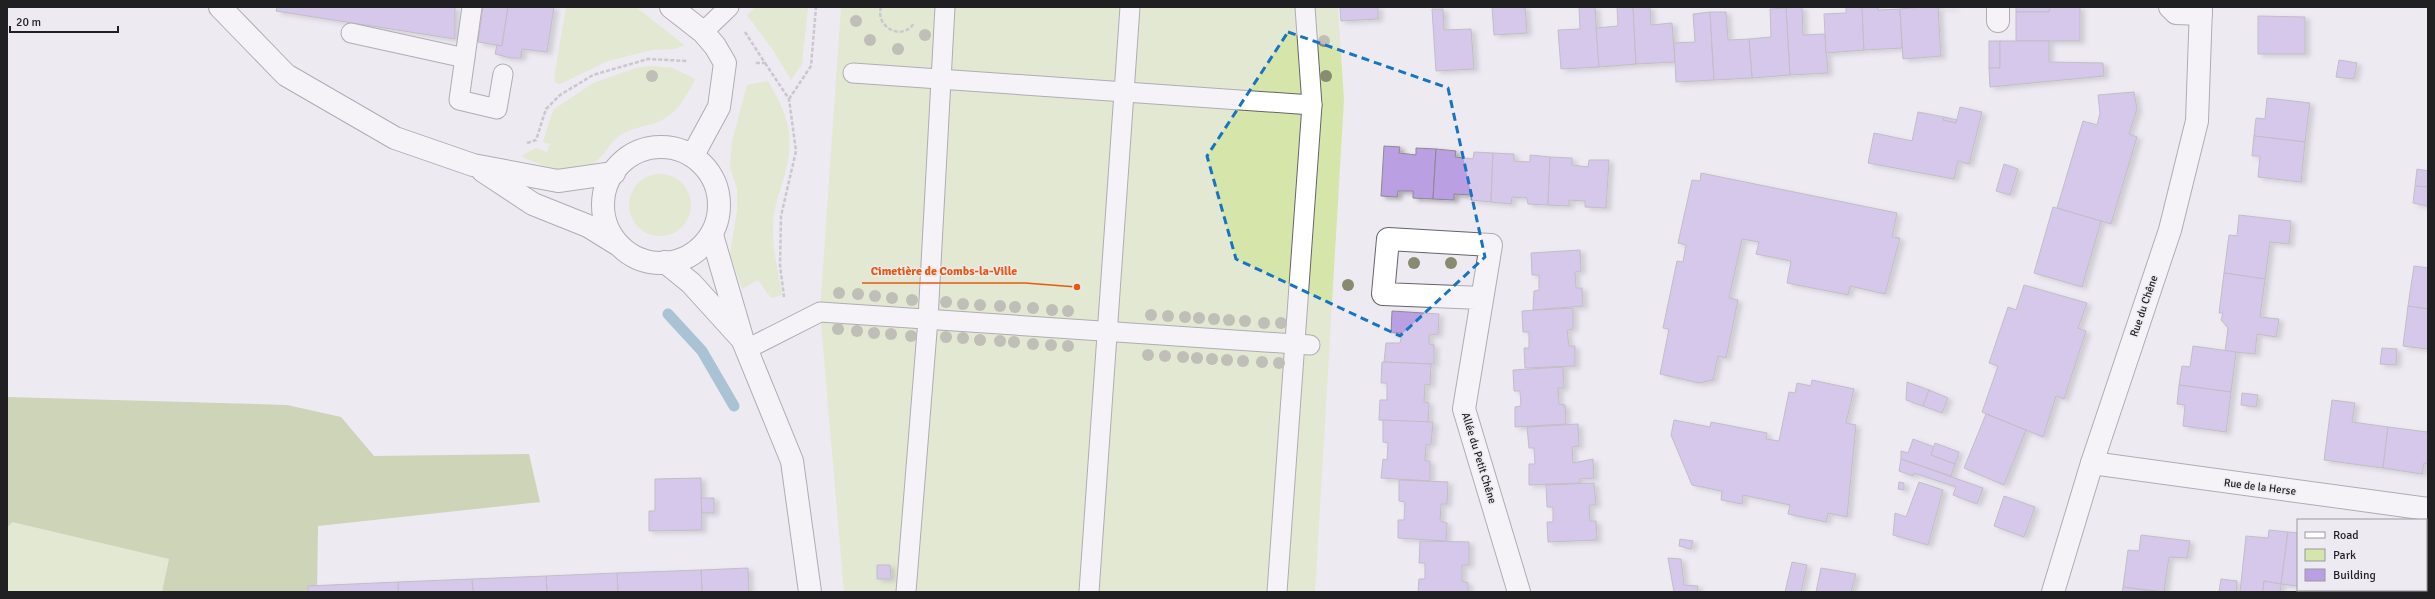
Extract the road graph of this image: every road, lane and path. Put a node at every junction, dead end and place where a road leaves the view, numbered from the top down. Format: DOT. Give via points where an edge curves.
graph roads {
  1 [pos="220,7"];
  2 [pos="472,7"];
  3 [pos="671,7"];
  4 [pos="816,7"];
  5 [pos="881,7"];
  6 [pos="945,7"];
  7 [pos="1130,7"];
  8 [pos="1305,7"];
  9 [pos="2170,7"];
  10 [pos="727,10"];
  11 [pos="2201,11"];
  12 [pos="916,19"];
  13 [pos="703,32"];
  14 [pos="351,33"];
  15 [pos="465,58"];
  16 [pos="725,63"];
  17 [pos="765,63"];
  18 [pos="853,73"];
  19 [pos="503,74"];
  20 [pos="942,79"];
  21 [pos="1124,92"];
  22 [pos="789,99"];
  23 [pos="1312,105"];
  24 [pos="523,145"];
  25 [pos="693,155"];
  26 [pos="474,165"];
  27 [pos="614,173"];
  28 [pos="712,236"];
  29 [pos="619,245"];
  30 [pos="665,262"];
  31 [pos="1482,298"];
  32 [pos="928,319"];
  33 [pos="789,327"];
  34 [pos="1107,331"];
  35 [pos="1302,344"];
  36 [pos="745,345"];
  37 [pos="2092,463"];
  38 [pos="2428,509"];
  39 [pos="810,592"];
  40 [pos="906,592"];
  41 [pos="1089,592"];
  42 [pos="1277,592"];
  43 [pos="1519,592"];
  44 [pos="2053,592"];
  1 -- 26 [label="street" via="286,75 395,138"];
  2 -- 15 [label="lane"];
  3 -- 13 [label="street"];
  4 -- 22 [label="path" via="811,66"];
  5 -- 12 [label="path" via="881,21 895,32 911,27"];
  6 -- 20 [label="lane"];
  7 -- 21 [label="lane"];
  8 -- 23 [label="lane"];
  9 -- 11 [label="street, Rue du Chêne" via="2176,13"];
  10 -- 13 [label="lane"];
  10 -- 17 [label="path" via="749,36"];
  11 -- 37 [label="street, Rue du Chêne" via="2201,54 2195,128 2170,230"];
  13 -- 16 [label="street"];
  14 -- 15 [label="lane"];
  15 -- 19 [label="lane" via="459,100 497,109"];
  16 -- 17 [label="path"];
  16 -- 24 [label="path" via="648,59 593,75 560,95 546,109 536,140"];
  16 -- 25 [label="street" via="719,107"];
  17 -- 22 [label="path"];
  18 -- 20 [label="lane"];
  20 -- 21 [label="lane"];
  20 -- 32 [label="lane"];
  21 -- 23 [label="lane"];
  21 -- 34 [label="lane"];
  22 -- 33 [label="path" via="796,151 782,216 780,265"];
  23 -- 35 [label="lane"];
  25 -- 27 [label="street" via="673,147 653,147 635,152 619,165"];
  25 -- 28 [label="street" via="709,170 718,189 720,209"];
  26 -- 27 [label="street" via="558,181"];
  26 -- 29 [label="street" via="533,204 588,226"];
  27 -- 29 [label="street" via="604,195 604,216 611,235"];
  28 -- 30 [label="street" via="698,251 681,261"];
  28 -- 36 [label="street"];
  29 -- 30 [label="street" via="635,258 655,264"];
  30 -- 36 [label="street" via="691,283"];
  31 -- 31 [label="street, Allée du Petit Chêne" via="1383,294 1388,239 1491,245"];
  31 -- 43 [label="street, Allée du Petit Chêne" via="1464,409"];
  32 -- 33 [label="lane" via="820,312"];
  32 -- 34 [label="lane"];
  32 -- 40 [label="lane"];
  33 -- 36 [label="lane"];
  34 -- 35 [label="lane"];
  34 -- 41 [label="lane"];
  35 -- 42 [label="lane"];
  36 -- 39 [label="street" via="792,461"];
  37 -- 38 [label="street, Rue de la Herse"];
  37 -- 44 [label="street, Rue du Chêne"];
}
